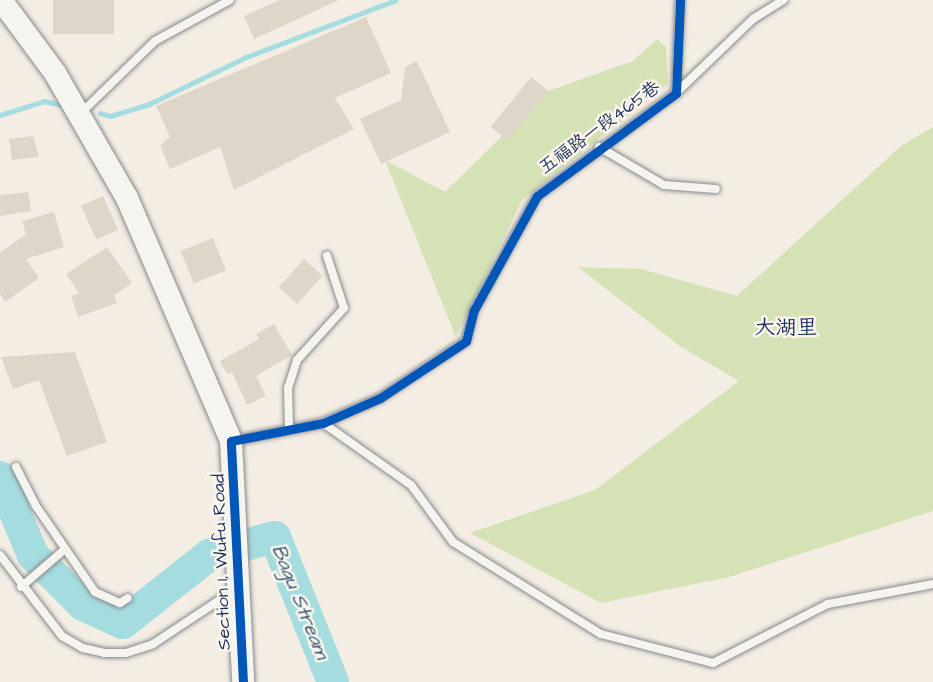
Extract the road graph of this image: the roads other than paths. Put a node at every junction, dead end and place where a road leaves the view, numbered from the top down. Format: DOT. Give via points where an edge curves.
graph roads {
  1 [pos="1,0"];
  2 [pos="230,0"];
  3 [pos="680,0"];
  4 [pos="783,0"];
  5 [pos="676,93"];
  6 [pos="79,114"];
  7 [pos="599,147"];
  8 [pos="716,189"];
  9 [pos="327,256"];
  10 [pos="323,423"];
  11 [pos="289,429"];
  12 [pos="231,441"];
  13 [pos="16,467"];
  14 [pos="64,550"];
  15 [pos="0,555"];
  16 [pos="933,584"];
  17 [pos="22,587"];
  18 [pos="239,595"];
  19 [pos="128,598"];
  20 [pos="243,682"];
  1 -- 6 [label="main road, Section 1, Wufu Road" via="56,73"];
  2 -- 6 [label="lane" via="155,41"];
  3 -- 5 [label="lane" via="674,51"];
  4 -- 5 [label="lane, 五福路一段465巷" via="753,19"];
  5 -- 7 [label="lane, 五福路一段465巷"];
  6 -- 12 [label="main road, Section 1, Wufu Road" via="127,198"];
  7 -- 8 [label="lane" via="664,185"];
  7 -- 10 [label="lane, 五福路一段465巷" via="537,196 474,310 466,341 380,398"];
  9 -- 11 [label="lane" via="344,308 297,360 288,387"];
  10 -- 11 [label="lane, 五福路一段465巷"];
  10 -- 16 [label="lane" via="411,485 453,542 600,634 713,663 828,604"];
  11 -- 12 [label="lane, 五福路一段465巷"];
  12 -- 18 [label="main road, Section 1, Wufu Road" via="239,526"];
  13 -- 14 [label="lane"];
  14 -- 17 [label="lane"];
  14 -- 19 [label="lane" via="95,592 120,603"];
  15 -- 17 [label="lane"];
  17 -- 18 [label="lane" via="62,636 83,648 126,653 153,644 224,597"];
  18 -- 20 [label="main road, Section 1, Wufu Road"];
}
